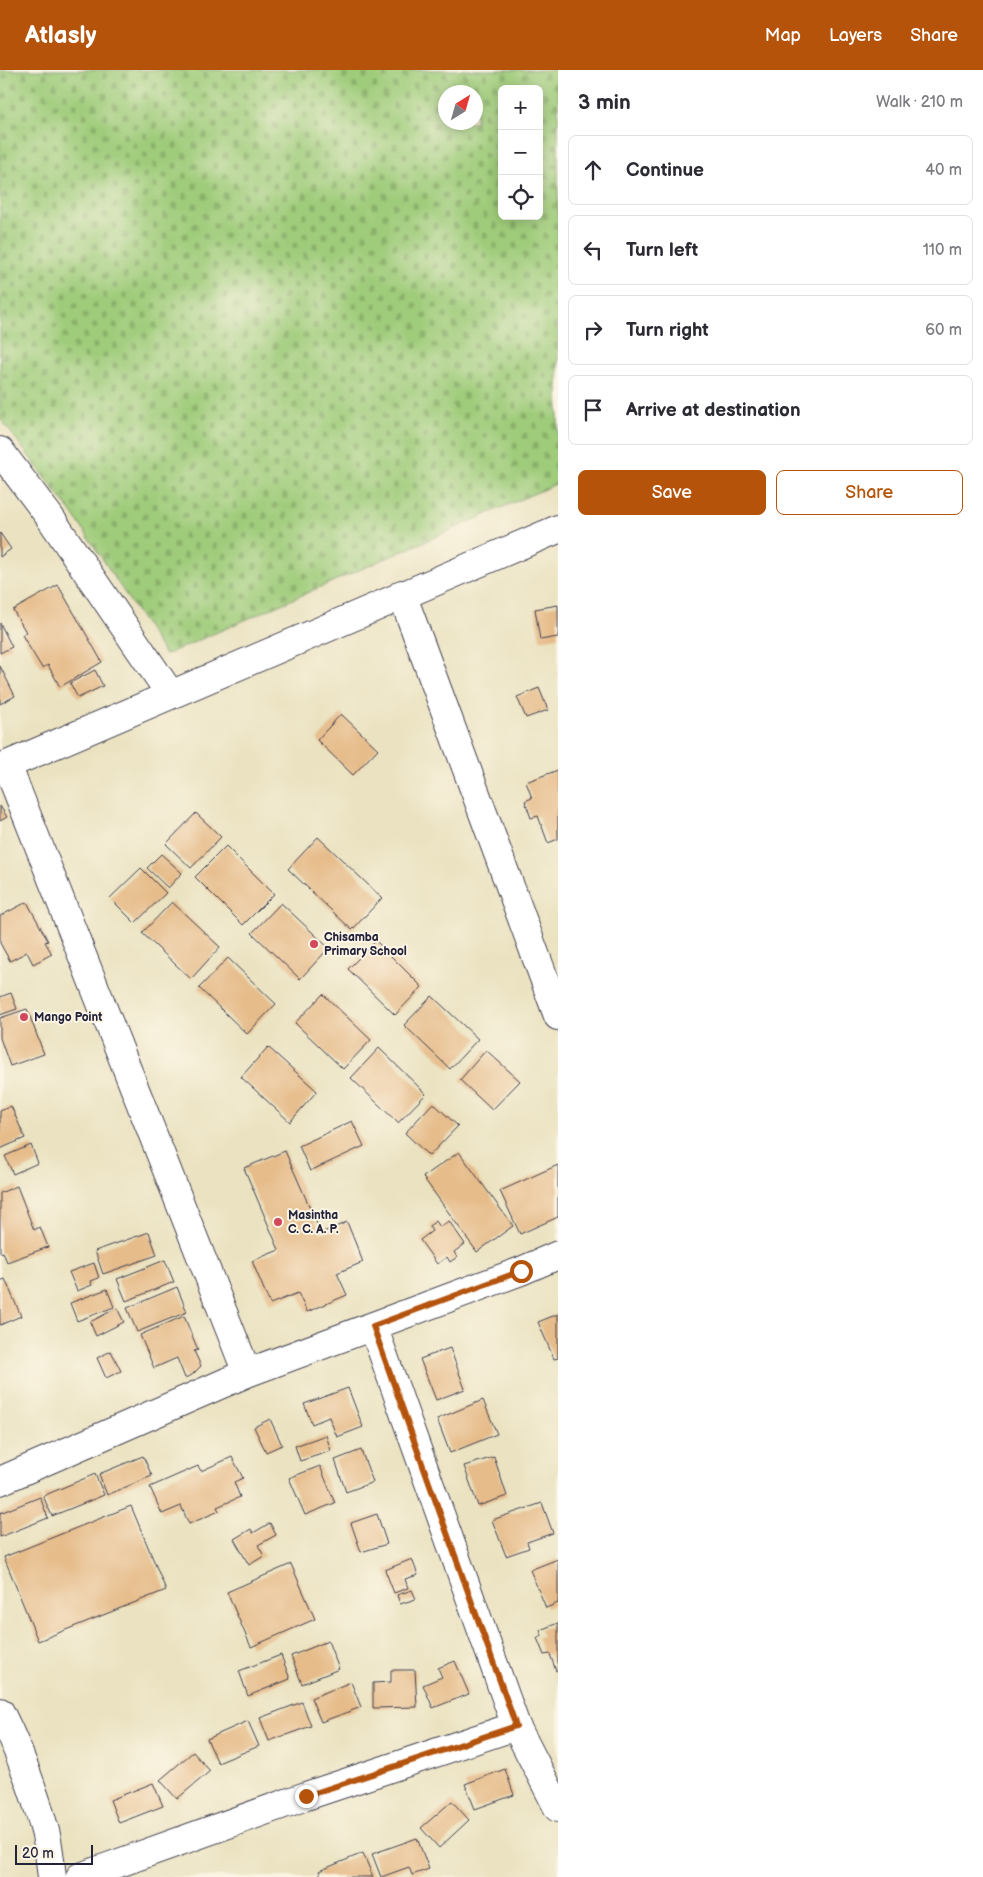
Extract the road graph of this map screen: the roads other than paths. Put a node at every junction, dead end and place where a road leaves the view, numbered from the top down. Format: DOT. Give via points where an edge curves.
graph roads {
  1 [pos="0,451"];
  2 [pos="558,529"];
  3 [pos="402,594"];
  4 [pos="171,695"];
  5 [pos="4,766"];
  6 [pos="558,1016"];
  7 [pos="558,1255"];
  8 [pos="373,1326"];
  9 [pos="246,1374"];
  10 [pos="0,1481"];
  11 [pos="0,1712"];
  12 [pos="516,1726"];
  13 [pos="558,1808"];
  14 [pos="52,1877"];
  15 [pos="80,1877"];
  1 -- 4 [label="street" via="49,516"];
  2 -- 3 [label="street"];
  3 -- 4 [label="street"];
  3 -- 6 [label="street"];
  4 -- 5 [label="street"];
  5 -- 9 [label="street"];
  7 -- 8 [label="street"];
  8 -- 9 [label="street"];
  8 -- 12 [label="street"];
  9 -- 10 [label="street"];
  11 -- 14 [label="street" via="32,1786 45,1833"];
  12 -- 13 [label="street"];
  12 -- 15 [label="street" via="306,1796"];
}
